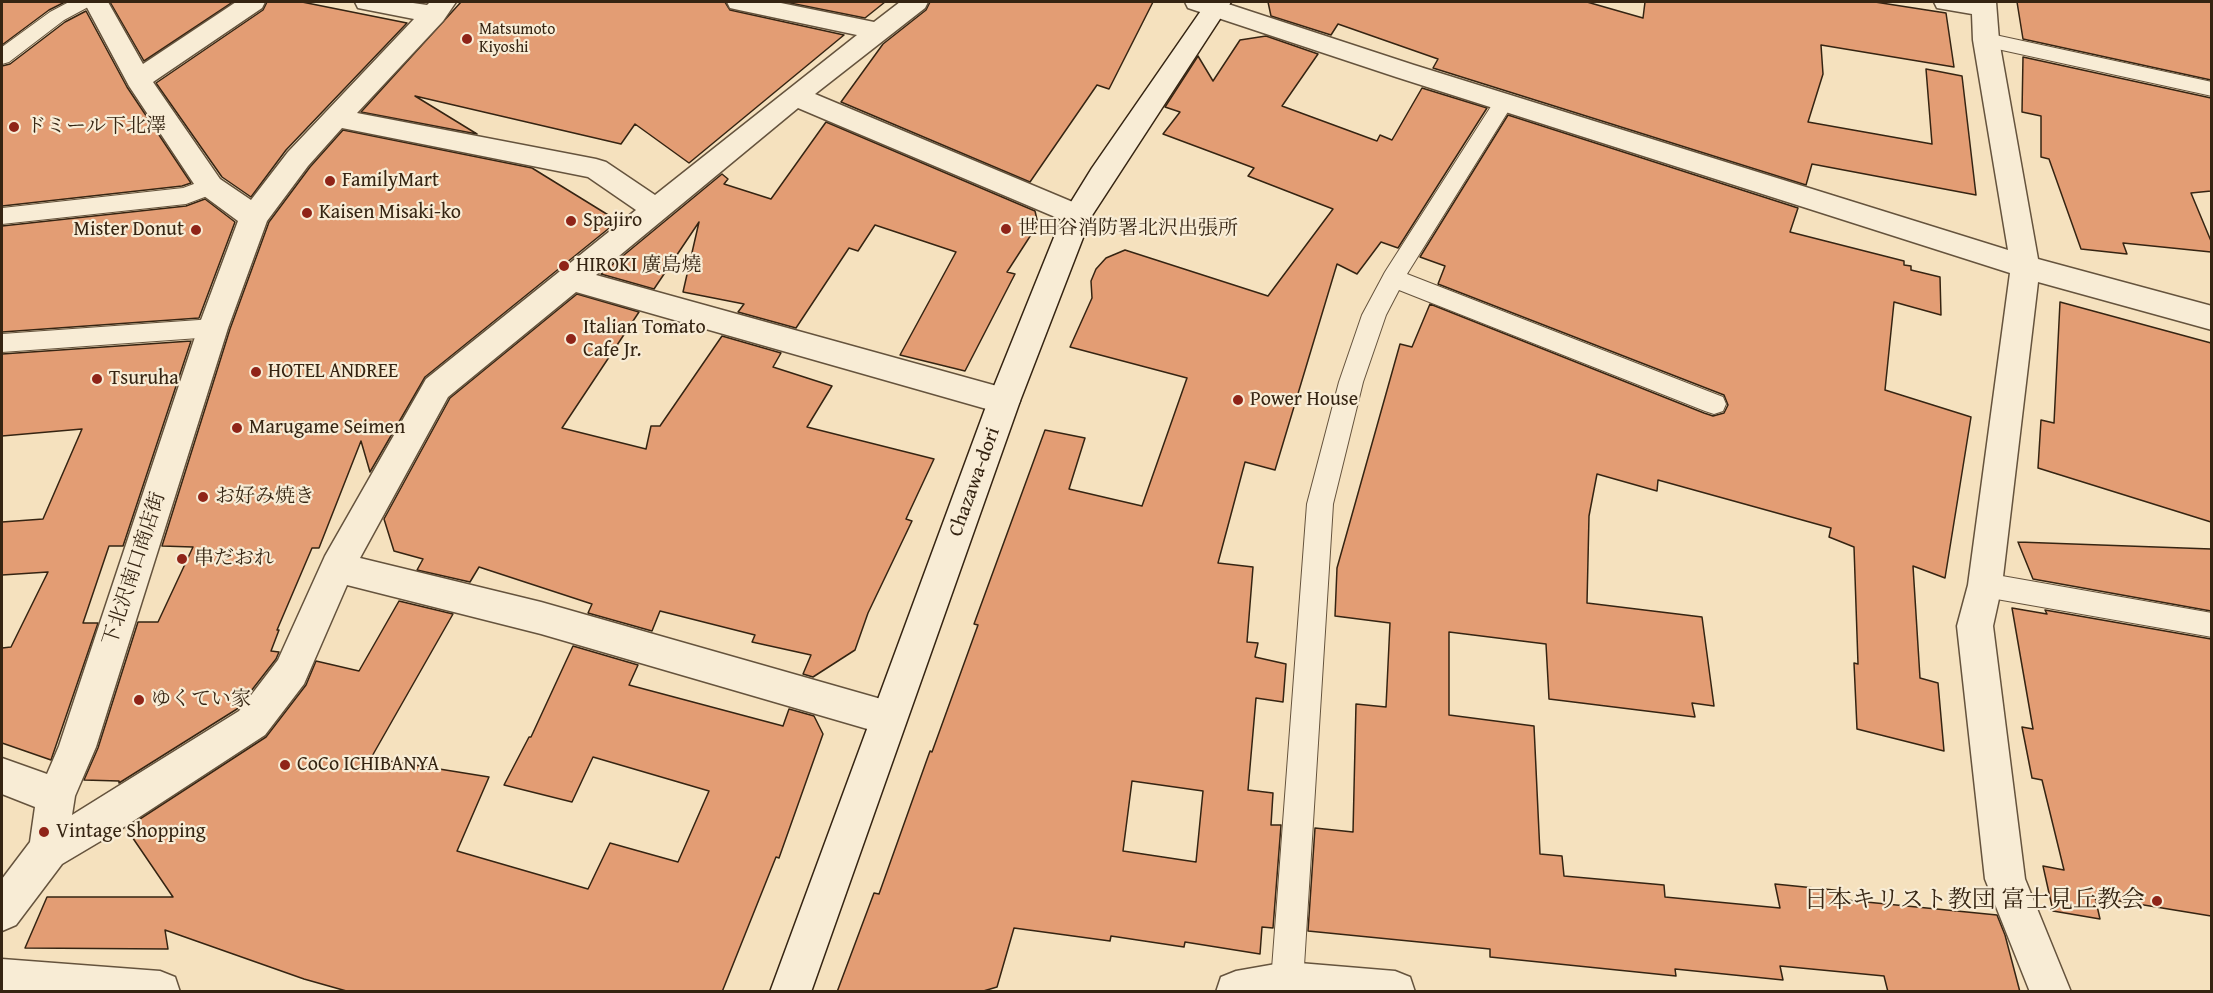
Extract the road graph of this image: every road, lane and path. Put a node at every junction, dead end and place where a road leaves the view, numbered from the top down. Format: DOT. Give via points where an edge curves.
graph roads {
  1 [pos="83,2"];
  2 [pos="96,2"];
  3 [pos="253,2"];
  4 [pos="367,2"];
  5 [pos="739,2"];
  6 [pos="916,2"];
  7 [pos="1946,2"];
  8 [pos="1210,4"];
  9 [pos="439,8"];
  10 [pos="1985,17"];
  11 [pos="878,32"];
  12 [pos="2,57"];
  13 [pos="138,80"];
  14 [pos="2211,88"];
  15 [pos="795,96"];
  16 [pos="1504,102"];
  17 [pos="337,118"];
  18 [pos="210,186"];
  19 [pos="656,209"];
  20 [pos="1077,215"];
  21 [pos="2,216"];
  22 [pos="254,217"];
  23 [pos="2025,267"];
  24 [pos="1393,278"];
  25 [pos="571,279"];
  26 [pos="2211,318"];
  27 [pos="213,328"];
  28 [pos="2,344"];
  29 [pos="1004,400"];
  30 [pos="1714,404"];
  31 [pos="337,567"];
  32 [pos="1985,585"];
  33 [pos="2211,625"];
  34 [pos="888,718"];
  35 [pos="2,776"];
  36 [pos="56,796"];
  37 [pos="48,850"];
  38 [pos="2,911"];
  39 [pos="2,980"];
  40 [pos="1262,988"];
  41 [pos="160,992"];
  42 [pos="790,992"];
  43 [pos="1395,992"];
  44 [pos="2051,992"];
  1 -- 12 [label="lane" via="57,16"];
  2 -- 13 [label="street"];
  3 -- 13 [label="street"];
  4 -- 9 [label="street"];
  5 -- 11 [label="street"];
  6 -- 11 [label="street"];
  7 -- 10 [label="street"];
  8 -- 16 [label="street"];
  8 -- 20 [label="street, Chazawa-dori"];
  9 -- 17 [label="street, 下北沢南口商店街"];
  10 -- 14 [label="lane"];
  10 -- 23 [label="street"];
  11 -- 15 [label="street"];
  13 -- 18 [label="street"];
  15 -- 19 [label="street"];
  15 -- 20 [label="street"];
  16 -- 23 [label="street"];
  16 -- 24 [label="lane"];
  17 -- 19 [label="street" via="596,169"];
  17 -- 22 [label="street, 下北沢南口商店街" via="298,159"];
  18 -- 21 [label="lane" via="186,196"];
  18 -- 22 [label="street"];
  19 -- 25 [label="street"];
  20 -- 29 [label="street, Chazawa-dori"];
  22 -- 27 [label="street, 下北沢南口商店街"];
  23 -- 26 [label="street"];
  23 -- 32 [label="street"];
  24 -- 30 [label="lane"];
  24 -- 40 [label="lane" via="1374,315 1351,382 1320,504"];
  25 -- 29 [label="street"];
  25 -- 31 [label="street" via="437,388"];
  27 -- 28 [label="lane"];
  27 -- 36 [label="street, 下北沢南口商店街" via="77,747"];
  29 -- 34 [label="street, Chazawa-dori"];
  31 -- 34 [label="street" via="541,618"];
  31 -- 37 [label="street" via="291,672 252,723"];
  32 -- 33 [label="lane"];
  32 -- 44 [label="street" via="1975,626 2005,879"];
  34 -- 42 [label="street, Chazawa-dori"];
  35 -- 36 [label="street"];
  36 -- 37 [label="street, 下北沢南口商店街"];
  37 -- 38 [label="street, 下北沢南口商店街"];
  39 -- 41 [label="street"];
  40 -- 43 [label="street"];
}
